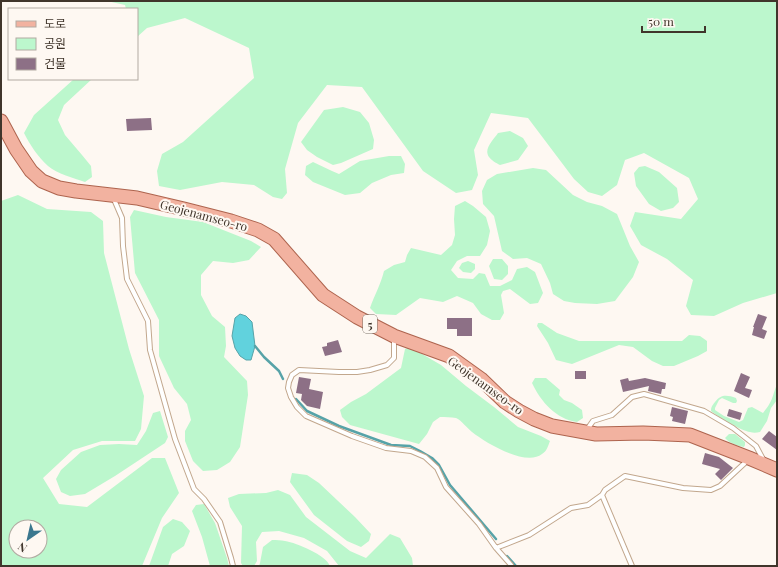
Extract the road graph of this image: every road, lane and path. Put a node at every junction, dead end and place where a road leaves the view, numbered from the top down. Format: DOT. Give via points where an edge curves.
graph roads {
  1 [pos="1,121"];
  2 [pos="112,195"];
  3 [pos="394,336"];
  4 [pos="585,433"];
  5 [pos="749,458"];
  6 [pos="771,468"];
  7 [pos="602,495"];
  8 [pos="496,548"];
  9 [pos="511,565"];
  10 [pos="233,566"];
  11 [pos="632,566"];
  1 -- 2 [label="main road, Geojenamseo-ro / 5" via="27,166 42,181 58,188"];
  2 -- 3 [label="main road, Geojenamseo-ro / 5" via="137,198 231,221 274,238 323,295 357,317"];
  2 -- 10 [label="lane" via="122,218 127,279 148,321 150,350 175,439 194,489 220,522"];
  3 -- 4 [label="main road, Geojenamseo-ro / 5" via="450,356 505,402 534,419"];
  3 -- 8 [label="lane" via="394,358 387,365 358,372 299,370 292,375 289,382 291,397 306,416 386,448 411,451 425,457 437,468 446,487 479,524"];
  4 -- 5 [label="main road, Geojenamseo-ro / 5" via="690,435"];
  4 -- 6 [label="lane" via="593,421 612,415 632,397 644,394 704,411 733,428 756,446"];
  5 -- 6 [label="main road, Geojenamseo-ro / 5"];
  5 -- 7 [label="lane" via="720,486 711,490 683,488 625,476"];
  7 -- 8 [label="lane" via="588,505 571,508 529,535"];
  7 -- 11 [label="lane"];
  8 -- 9 [label="lane"];
}
